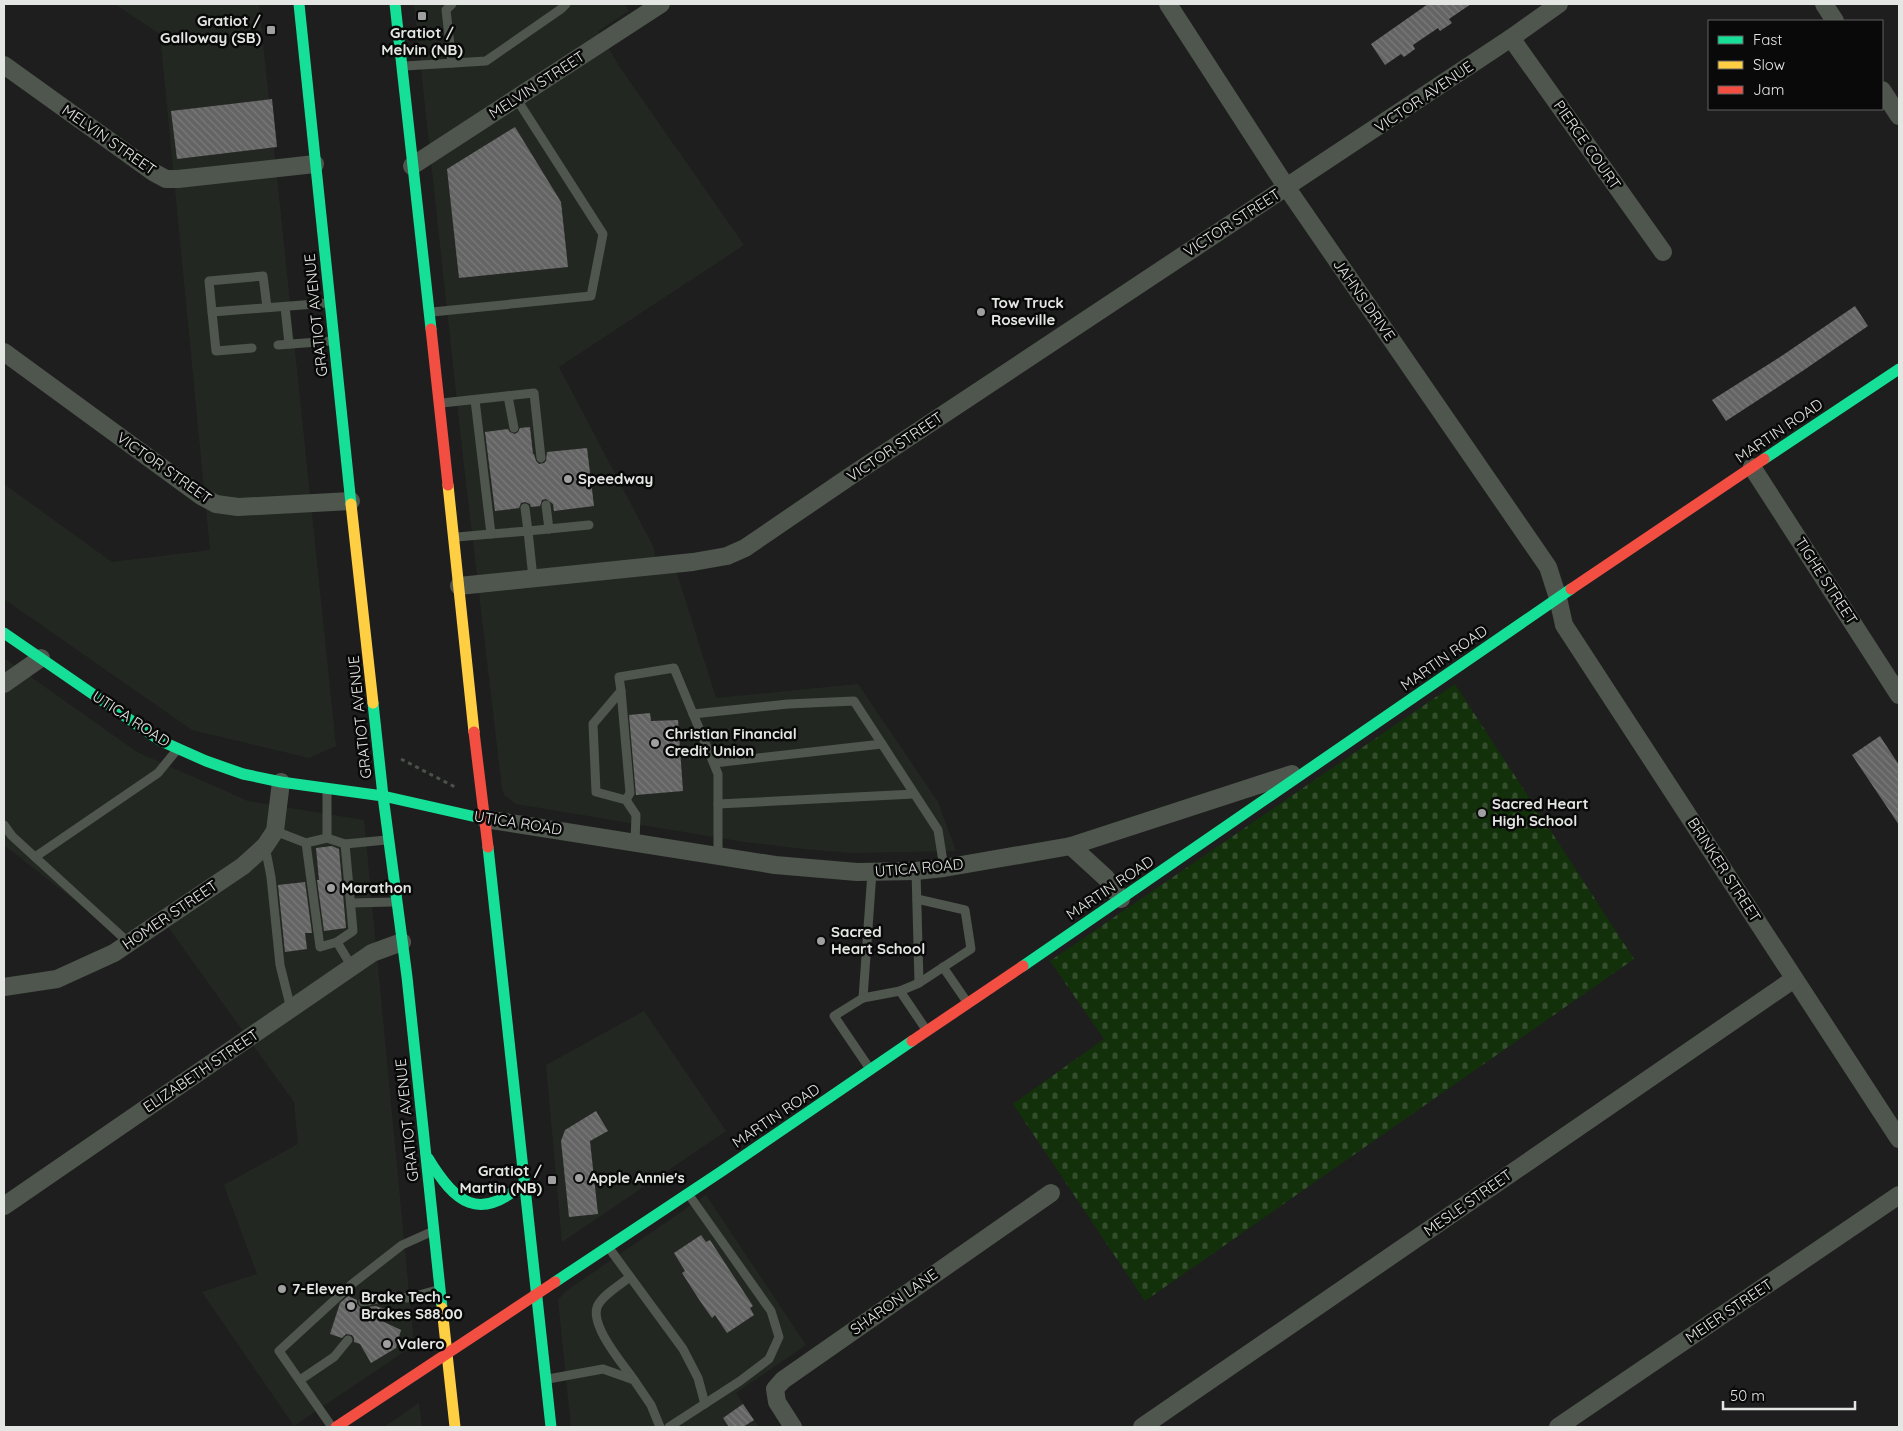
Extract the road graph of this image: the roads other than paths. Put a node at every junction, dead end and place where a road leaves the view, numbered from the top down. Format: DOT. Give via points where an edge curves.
graph roads {
  1 [pos="299,4"];
  2 [pos="396,4"];
  3 [pos="452,4"];
  4 [pos="566,4"];
  5 [pos="661,4"];
  6 [pos="1168,4"];
  7 [pos="1559,4"];
  8 [pos="1824,4"];
  9 [pos="1834,20"];
  10 [pos="1511,38"];
  11 [pos="452,63"];
  12 [pos="4,65"];
  13 [pos="402,66"];
  14 [pos="1883,92"];
  15 [pos="516,98"];
  16 [pos="1899,116"];
  17 [pos="315,164"];
  18 [pos="412,166"];
  19 [pos="1286,188"];
  20 [pos="1664,252"];
  21 [pos="330,303"];
  22 [pos="267,307"];
  23 [pos="285,307"];
  24 [pos="212,312"];
  25 [pos="429,312"];
  26 [pos="334,341"];
  27 [pos="289,344"];
  28 [pos="278,345"];
  29 [pos="252,348"];
  30 [pos="4,352"];
  31 [pos="1899,369"];
  32 [pos="508,396"];
  33 [pos="475,400"];
  34 [pos="439,403"];
  35 [pos="514,428"];
  36 [pos="541,458"];
  37 [pos="1752,467"];
  38 [pos="351,501"];
  39 [pos="546,505"];
  40 [pos="525,508"];
  41 [pos="589,525"];
  42 [pos="549,529"];
  43 [pos="528,531"];
  44 [pos="491,534"];
  45 [pos="454,538"];
  46 [pos="534,578"];
  47 [pos="459,586"];
  48 [pos="1558,598"];
  49 [pos="4,633"];
  50 [pos="40,658"];
  51 [pos="4,684"];
  52 [pos="621,691"];
  53 [pos="1899,696"];
  54 [pos="693,714"];
  55 [pos="882,744"];
  56 [pos="178,748"];
  57 [pos="714,763"];
  58 [pos="1316,765"];
  59 [pos="281,782"];
  60 [pos="327,788"];
  61 [pos="914,794"];
  62 [pos="383,796"];
  63 [pos="626,800"];
  64 [pos="718,804"];
  65 [pos="485,819"];
  66 [pos="4,825"];
  67 [pos="275,831"];
  68 [pos="327,838"];
  69 [pos="389,840"];
  70 [pos="635,842"];
  71 [pos="306,843"];
  72 [pos="345,844"];
  73 [pos="265,846"];
  74 [pos="1071,846"];
  75 [pos="718,855"];
  76 [pos="35,857"];
  77 [pos="944,868"];
  78 [pos="916,871"];
  79 [pos="872,872"];
  80 [pos="1121,898"];
  81 [pos="917,899"];
  82 [pos="397,902"];
  83 [pos="351,903"];
  84 [pos="337,942"];
  85 [pos="402,942"];
  86 [pos="129,943"];
  87 [pos="352,967"];
  88 [pos="943,967"];
  89 [pos="1794,979"];
  90 [pos="919,983"];
  91 [pos="4,987"];
  92 [pos="900,991"];
  93 [pos="863,998"];
  94 [pos="968,1003"];
  95 [pos="291,1009"];
  96 [pos="927,1031"];
  97 [pos="870,1070"];
  98 [pos="1899,1138"];
  99 [pos="426,1155"];
  100 [pos="524,1183"];
  101 [pos="688,1193"];
  102 [pos="1051,1193"];
  103 [pos="1899,1195"];
  104 [pos="4,1206"];
  105 [pos="434,1230"];
  106 [pos="608,1246"];
  107 [pos="630,1276"];
  108 [pos="440,1289"];
  109 [pos="537,1293"];
  110 [pos="363,1302"];
  111 [pos="348,1340"];
  112 [pos="447,1353"];
  113 [pos="300,1380"];
  114 [pos="546,1380"];
  115 [pos="634,1380"];
  116 [pos="705,1404"];
  117 [pos="334,1427"];
  118 [pos="455,1427"];
  119 [pos="551,1427"];
  120 [pos="660,1427"];
  121 [pos="669,1427"];
  122 [pos="793,1427"];
  123 [pos="1142,1427"];
  124 [pos="1558,1427"];
  1 -- 17 [label="main road, GRATIOT AVENUE"];
  2 -- 13 [label="main road"];
  3 -- 11 [label="lane" via="446,10"];
  4 -- 11 [label="lane" via="486,61"];
  5 -- 15 [label="street, MELVIN STREET"];
  6 -- 19 [label="street, JAHNS DRIVE"];
  7 -- 10 [label="street, VICTOR AVENUE"];
  8 -- 9 [label="street"];
  10 -- 19 [label="street, VICTOR AVENUE"];
  10 -- 20 [label="street, PIERCE COURT"];
  11 -- 13 [label="lane"];
  12 -- 17 [label="street, MELVIN STREET" via="166,179"];
  13 -- 18 [label="main road"];
  14 -- 16 [label="street"];
  15 -- 18 [label="street, MELVIN STREET"];
  15 -- 25 [label="lane" via="603,234 591,296"];
  17 -- 21 [label="main road, GRATIOT AVENUE"];
  18 -- 25 [label="main road"];
  19 -- 46 [label="street, VICTOR STREET" via="745,548 727,556 693,562"];
  19 -- 48 [label="street, JAHNS DRIVE" via="1548,567"];
  21 -- 23 [label="lane"];
  21 -- 26 [label="main road, GRATIOT AVENUE"];
  22 -- 23 [label="lane"];
  22 -- 24 [label="lane"];
  22 -- 24 [label="lane" via="263,276 209,281"];
  23 -- 27 [label="lane"];
  24 -- 29 [label="lane" via="216,351"];
  25 -- 34 [label="main road"];
  26 -- 27 [label="lane"];
  26 -- 38 [label="main road, GRATIOT AVENUE"];
  27 -- 28 [label="lane"];
  30 -- 38 [label="street, VICTOR STREET" via="216,504 238,507"];
  31 -- 37 [label="main road, MARTIN ROAD"];
  32 -- 33 [label="lane"];
  32 -- 35 [label="lane"];
  32 -- 36 [label="lane" via="534,393"];
  33 -- 34 [label="lane"];
  33 -- 44 [label="lane"];
  34 -- 45 [label="main road"];
  37 -- 48 [label="main road, MARTIN ROAD"];
  37 -- 53 [label="street, TIGHE STREET"];
  38 -- 62 [label="main road, GRATIOT AVENUE"];
  39 -- 42 [label="lane"];
  40 -- 43 [label="lane"];
  41 -- 42 [label="lane"];
  42 -- 43 [label="lane"];
  43 -- 44 [label="lane"];
  43 -- 46 [label="lane"];
  44 -- 45 [label="lane"];
  45 -- 47 [label="main road"];
  46 -- 47 [label="street, VICTOR STREET"];
  47 -- 65 [label="main road"];
  48 -- 58 [label="main road, MARTIN ROAD"];
  48 -- 89 [label="street, BRINKER STREET" via="1564,625"];
  49 -- 50 [label="main road, UTICA ROAD"];
  50 -- 51 [label="street"];
  50 -- 56 [label="main road, UTICA ROAD" via="161,741"];
  52 -- 54 [label="lane" via="619,677 674,668"];
  52 -- 63 [label="lane" via="630,793"];
  52 -- 63 [label="lane" via="593,724 596,792"];
  54 -- 55 [label="lane" via="854,701"];
  54 -- 57 [label="lane"];
  55 -- 57 [label="lane"];
  55 -- 61 [label="lane"];
  56 -- 59 [label="main road, UTICA ROAD" via="243,774"];
  56 -- 76 [label="lane" via="158,773"];
  57 -- 64 [label="lane" via="718,774"];
  58 -- 74 [label="street, UTICA ROAD"];
  58 -- 80 [label="main road, MARTIN ROAD"];
  59 -- 60 [label="main road, UTICA ROAD"];
  59 -- 67 [label="street, HOMER STREET"];
  60 -- 62 [label="main road, UTICA ROAD"];
  60 -- 68 [label="lane"];
  61 -- 64 [label="lane"];
  61 -- 77 [label="lane" via="938,830"];
  62 -- 65 [label="main road, UTICA ROAD"];
  62 -- 69 [label="main road, GRATIOT AVENUE"];
  63 -- 70 [label="lane" via="636,815"];
  64 -- 75 [label="lane"];
  65 -- 70 [label="street, UTICA ROAD"];
  65 -- 100 [label="main road"];
  66 -- 76 [label="lane"];
  67 -- 71 [label="lane"];
  67 -- 73 [label="street, HOMER STREET"];
  68 -- 71 [label="lane"];
  68 -- 72 [label="lane"];
  69 -- 72 [label="lane"];
  69 -- 82 [label="main road, GRATIOT AVENUE"];
  70 -- 75 [label="street, UTICA ROAD"];
  71 -- 84 [label="lane" via="320,947"];
  72 -- 83 [label="lane"];
  73 -- 86 [label="street, HOMER STREET" via="243,866"];
  73 -- 95 [label="lane" via="280,964"];
  74 -- 77 [label="street, UTICA ROAD"];
  74 -- 80 [label="street" via="1106,878"];
  75 -- 79 [label="street, UTICA ROAD" via="775,865"];
  76 -- 86 [label="lane"];
  77 -- 78 [label="street, UTICA ROAD"];
  78 -- 79 [label="street, UTICA ROAD"];
  78 -- 81 [label="lane"];
  79 -- 93 [label="lane"];
  80 -- 94 [label="main road, MARTIN ROAD"];
  81 -- 88 [label="lane" via="965,910 972,949"];
  81 -- 90 [label="lane"];
  82 -- 83 [label="lane"];
  82 -- 85 [label="main road, GRATIOT AVENUE"];
  83 -- 84 [label="lane" via="354,931"];
  84 -- 87 [label="lane"];
  85 -- 87 [label="street, ELIZABETH STREET" via="372,952"];
  85 -- 99 [label="main road, GRATIOT AVENUE"];
  86 -- 91 [label="street, HOMER STREET" via="91,965 57,979"];
  87 -- 95 [label="street, ELIZABETH STREET"];
  88 -- 90 [label="lane"];
  88 -- 94 [label="lane"];
  89 -- 98 [label="street, BRINKER STREET"];
  89 -- 123 [label="street, MESLE STREET"];
  90 -- 92 [label="lane"];
  92 -- 93 [label="lane"];
  92 -- 96 [label="lane"];
  93 -- 97 [label="lane" via="834,1016"];
  94 -- 96 [label="main road, MARTIN ROAD"];
  95 -- 104 [label="street, ELIZABETH STREET"];
  96 -- 97 [label="main road, MARTIN ROAD"];
  97 -- 101 [label="main road, MARTIN ROAD"];
  99 -- 100 [label="main road" via="441,1181 466,1201 478,1205 506,1198"];
  99 -- 105 [label="main road, GRATIOT AVENUE"];
  100 -- 109 [label="main road"];
  101 -- 106 [label="main road, MARTIN ROAD"];
  101 -- 116 [label="lane" via="771,1312 779,1337 769,1359"];
  102 -- 122 [label="street, SHARON LANE" via="783,1380 775,1389 777,1402"];
  103 -- 124 [label="street, MEIER STREET"];
  105 -- 108 [label="main road, GRATIOT AVENUE"];
  105 -- 113 [label="lane" via="395,1250 352,1284 279,1351"];
  106 -- 107 [label="lane"];
  106 -- 109 [label="main road, MARTIN ROAD"];
  107 -- 115 [label="lane" via="598,1305 596,1316 602,1333"];
  107 -- 116 [label="lane" via="683,1349 698,1378"];
  108 -- 110 [label="lane" via="408,1298 392,1296"];
  108 -- 112 [label="main road, GRATIOT AVENUE"];
  109 -- 112 [label="main road, MARTIN ROAD"];
  109 -- 114 [label="main road"];
  111 -- 113 [label="lane" via="334,1358"];
  112 -- 117 [label="main road, MARTIN ROAD"];
  112 -- 118 [label="main road, GRATIOT AVENUE"];
  113 -- 117 [label="lane"];
  114 -- 115 [label="lane" via="603,1369"];
  114 -- 119 [label="main road"];
  115 -- 120 [label="lane"];
  116 -- 121 [label="lane"];
}
